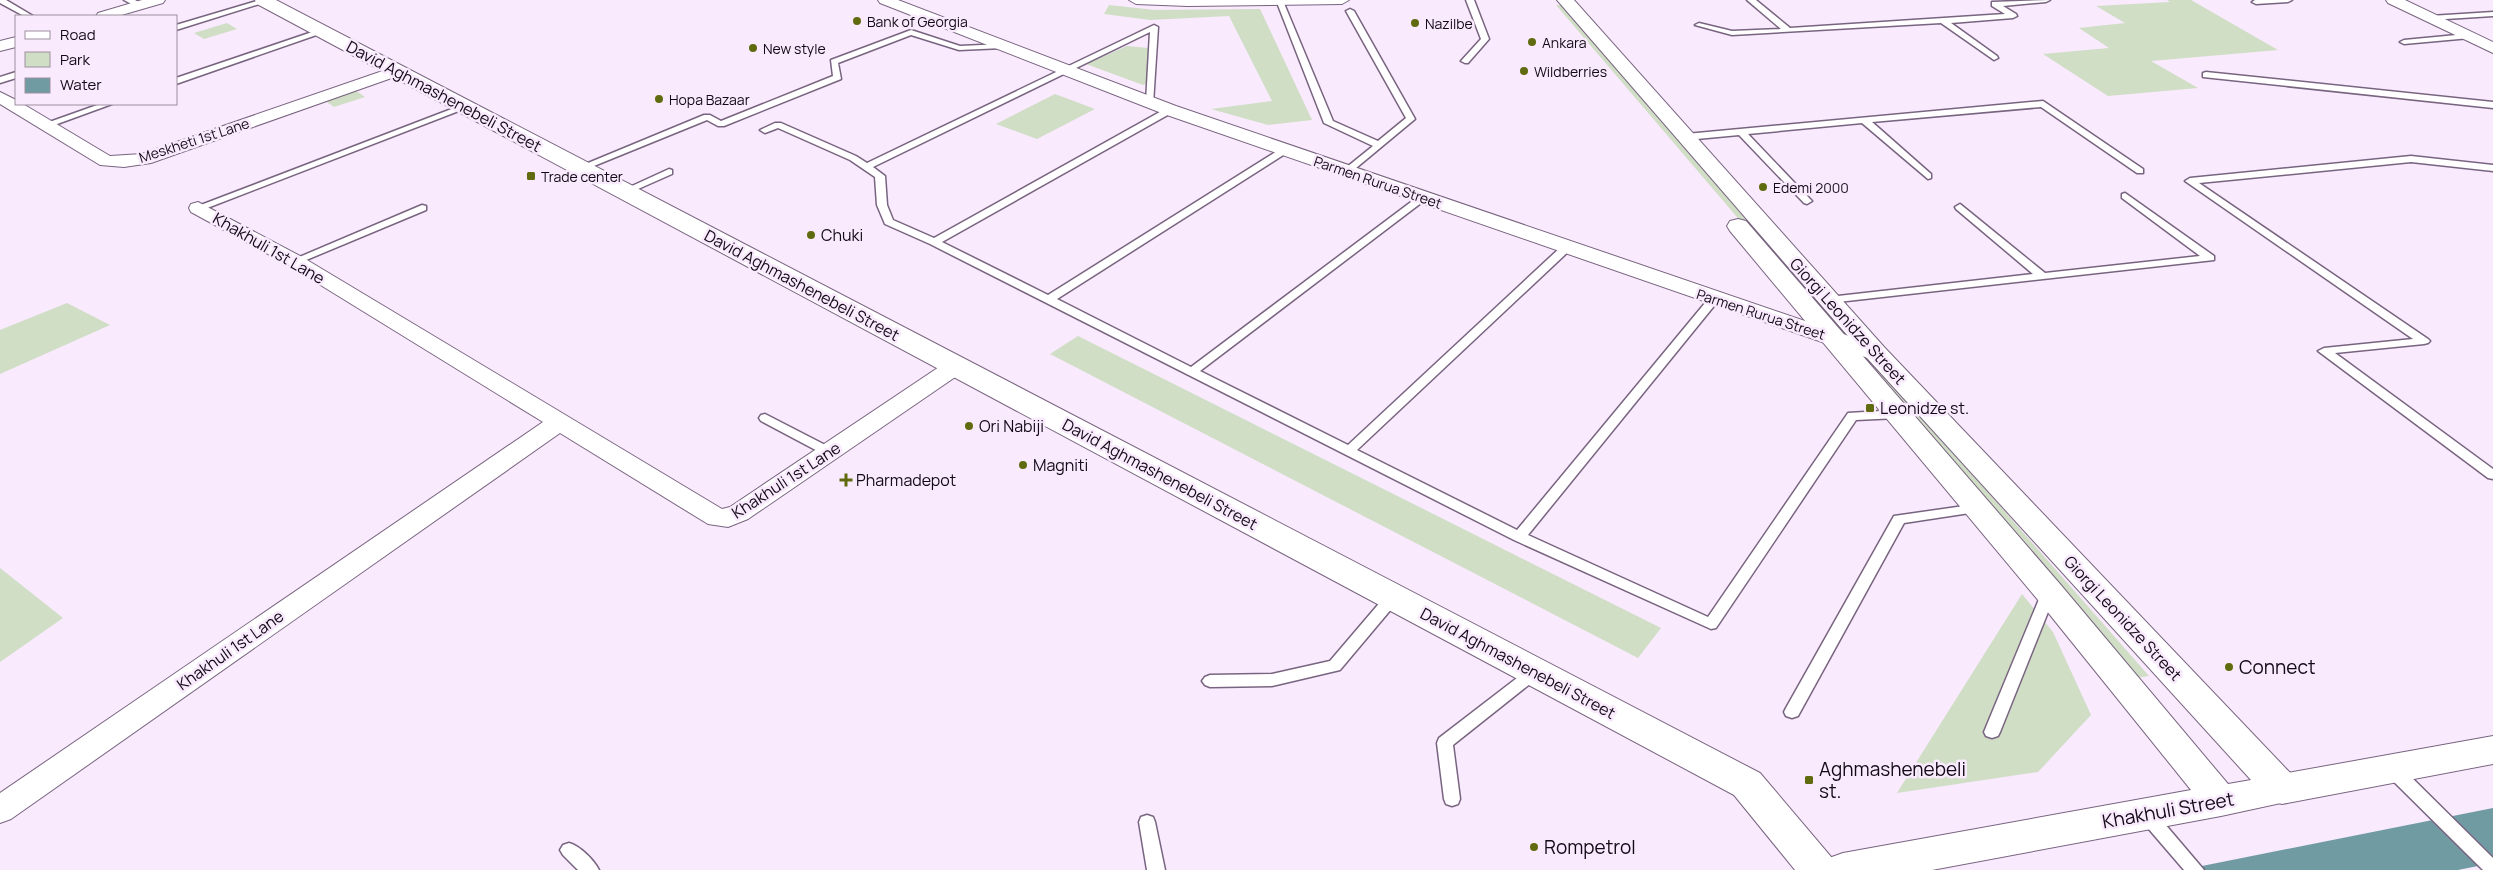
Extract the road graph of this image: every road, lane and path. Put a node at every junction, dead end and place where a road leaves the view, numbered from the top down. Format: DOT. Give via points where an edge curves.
graph roads {
  1 [pos="0,0"];
  2 [pos="158,0"];
  3 [pos="885,0"];
  4 [pos="1136,0"];
  5 [pos="1470,0"];
  6 [pos="1545,0"];
  7 [pos="1565,0"];
  8 [pos="1751,0"];
  9 [pos="2046,0"];
  10 [pos="2288,0"];
  11 [pos="2393,0"];
  12 [pos="264,1"];
  13 [pos="1188,1"];
  14 [pos="1289,1"];
  15 [pos="2256,2"];
  16 [pos="134,3"];
  17 [pos="1346,6"];
  18 [pos="2493,14"];
  19 [pos="26,15"];
  20 [pos="104,15"];
  21 [pos="2430,18"];
  22 [pos="1942,20"];
  23 [pos="1699,25"];
  24 [pos="178,27"];
  25 [pos="1788,31"];
  26 [pos="321,32"];
  27 [pos="2467,36"];
  28 [pos="15,42"];
  29 [pos="2404,42"];
  30 [pos="0,46"];
  31 [pos="1003,46"];
  32 [pos="2493,48"];
  33 [pos="1994,58"];
  34 [pos="1465,61"];
  35 [pos="397,71"];
  36 [pos="1066,71"];
  37 [pos="15,75"];
  38 [pos="2206,75"];
  39 [pos="0,80"];
  40 [pos="178,80"];
  41 [pos="0,97"];
  42 [pos="1150,102"];
  43 [pos="105,105"];
  44 [pos="2493,105"];
  45 [pos="466,107"];
  46 [pos="1170,110"];
  47 [pos="1865,121"];
  48 [pos="46,125"];
  49 [pos="765,130"];
  50 [pos="1741,132"];
  51 [pos="1686,137"];
  52 [pos="1379,145"];
  53 [pos="1285,150"];
  54 [pos="866,167"];
  55 [pos="581,168"];
  56 [pos="2493,168"];
  57 [pos="1347,171"];
  58 [pos="2140,171"];
  59 [pos="669,172"];
  60 [pos="1928,176"];
  61 [pos="626,192"];
  62 [pos="2125,196"];
  63 [pos="1422,198"];
  64 [pos="1807,201"];
  65 [pos="1960,207"];
  66 [pos="198,208"];
  67 [pos="422,208"];
  68 [pos="934,242"];
  69 [pos="1566,248"];
  70 [pos="295,261"];
  71 [pos="2042,276"];
  72 [pos="1714,299"];
  73 [pos="1048,300"];
  74 [pos="1829,300"];
  75 [pos="1832,337"];
  76 [pos="1876,353"];
  77 [pos="956,366"];
  78 [pos="1192,372"];
  79 [pos="1898,414"];
  80 [pos="764,418"];
  81 [pos="559,422"];
  82 [pos="1349,451"];
  83 [pos="829,452"];
  84 [pos="2493,475"];
  85 [pos="1978,508"];
  86 [pos="1519,537"];
  87 [pos="2048,592"];
  88 [pos="1393,597"];
  89 [pos="1535,672"];
  90 [pos="1210,682"];
  91 [pos="1792,712"];
  92 [pos="1992,732"];
  93 [pos="2493,750"];
  94 [pos="2392,769"];
  95 [pos="2282,789"];
  96 [pos="1452,799"];
  97 [pos="2221,801"];
  98 [pos="0,810"];
  99 [pos="2146,814"];
  100 [pos="1147,822"];
  101 [pos="569,850"];
  102 [pos="2493,869"];
  103 [pos="590,870"];
  104 [pos="1156,870"];
  105 [pos="1818,870"];
  106 [pos="1843,870"];
  107 [pos="2195,870"];
  1 -- 19 [label="lane"];
  2 -- 16 [label="street"];
  3 -- 31 [label="street, Parmen Rurua Street"];
  4 -- 13 [label="street"];
  5 -- 34 [label="lane" via="1485,39"];
  6 -- 75 [label="main road, Giorgi Leonidze Street"];
  7 -- 51 [label="main road, Giorgi Leonidze Street"];
  8 -- 25 [label="lane"];
  9 -- 22 [label="lane" via="1994,4 2012,16"];
  10 -- 15 [label="lane"];
  11 -- 21 [label="street"];
  12 -- 24 [label="lane"];
  12 -- 26 [label="main road, David Aghmashenebeli Street"];
  13 -- 14 [label="street"];
  14 -- 17 [label="street"];
  14 -- 52 [label="lane" via="1329,123"];
  16 -- 20 [label="street"];
  17 -- 52 [label="lane" via="1411,119"];
  18 -- 21 [label="lane"];
  21 -- 27 [label="street"];
  22 -- 25 [label="lane"];
  22 -- 33 [label="lane"];
  23 -- 25 [label="lane" via="1732,33"];
  26 -- 35 [label="main road, David Aghmashenebeli Street"];
  26 -- 40 [label="lane"];
  27 -- 29 [label="lane"];
  27 -- 32 [label="street"];
  28 -- 30 [label="street"];
  31 -- 36 [label="street, Parmen Rurua Street"];
  31 -- 55 [label="lane" via="958,48 911,32 834,62 838,77 721,124 707,117"];
  35 -- 45 [label="main road, David Aghmashenebeli Street"];
  35 -- 48 [label="street, Meskheti 1st Lane" via="145,159 106,161"];
  36 -- 42 [label="street, Parmen Rurua Street"];
  36 -- 42 [label="lane" via="1154,27"];
  36 -- 54 [label="lane"];
  37 -- 39 [label="lane"];
  38 -- 44 [label="lane"];
  41 -- 48 [label="street, Meskheti 1st Lane"];
  42 -- 46 [label="street, Parmen Rurua Street"];
  43 -- 48 [label="lane"];
  45 -- 55 [label="main road, David Aghmashenebeli Street"];
  45 -- 66 [label="lane, Khakhuli 1st Lane"];
  46 -- 53 [label="street, Parmen Rurua Street"];
  46 -- 68 [label="lane"];
  47 -- 50 [label="lane"];
  47 -- 58 [label="lane" via="2043,104"];
  47 -- 60 [label="lane"];
  49 -- 54 [label="lane" via="778,125 853,158"];
  50 -- 51 [label="lane"];
  50 -- 64 [label="lane"];
  51 -- 74 [label="main road, Giorgi Leonidze Street"];
  52 -- 57 [label="lane"];
  53 -- 57 [label="street, Parmen Rurua Street"];
  53 -- 73 [label="lane"];
  54 -- 68 [label="lane" via="880,176 882,205 889,222"];
  55 -- 61 [label="main road, David Aghmashenebeli Street"];
  56 -- 84 [label="lane" via="2411,159 2190,181 2424,340 2324,352"];
  57 -- 63 [label="street, Parmen Rurua Street"];
  59 -- 61 [label="lane"];
  61 -- 77 [label="main road, David Aghmashenebeli Street"];
  62 -- 71 [label="lane" via="2210,258"];
  63 -- 69 [label="street, Parmen Rurua Street"];
  63 -- 78 [label="lane"];
  65 -- 71 [label="lane"];
  66 -- 70 [label="street, Khakhuli 1st Lane"];
  67 -- 70 [label="lane"];
  68 -- 73 [label="lane"];
  69 -- 72 [label="street, Parmen Rurua Street"];
  69 -- 82 [label="lane"];
  70 -- 81 [label="street, Khakhuli 1st Lane"];
  71 -- 74 [label="lane"];
  72 -- 75 [label="street, Parmen Rurua Street"];
  72 -- 86 [label="lane"];
  73 -- 78 [label="lane"];
  74 -- 76 [label="main road, Giorgi Leonidze Street"];
  75 -- 76 [label="street, Parmen Rurua Street"];
  75 -- 79 [label="main road, Giorgi Leonidze Street"];
  76 -- 95 [label="main road, Giorgi Leonidze Street"];
  77 -- 83 [label="street, Khakhuli 1st Lane"];
  77 -- 88 [label="main road, David Aghmashenebeli Street"];
  78 -- 82 [label="lane"];
  79 -- 85 [label="main road, Giorgi Leonidze Street"];
  79 -- 86 [label="lane" via="1852,416 1711,624"];
  80 -- 83 [label="lane"];
  81 -- 83 [label="street, Khakhuli 1st Lane" via="717,518 739,513"];
  81 -- 98 [label="street, Khakhuli 1st Lane"];
  82 -- 86 [label="lane"];
  85 -- 87 [label="main road, Giorgi Leonidze Street"];
  85 -- 91 [label="lane" via="1899,519"];
  87 -- 92 [label="lane"];
  87 -- 97 [label="main road, Giorgi Leonidze Street"];
  88 -- 89 [label="main road, David Aghmashenebeli Street"];
  88 -- 90 [label="lane" via="1335,666 1272,680"];
  89 -- 96 [label="lane" via="1445,743"];
  89 -- 105 [label="main road, David Aghmashenebeli Street" via="1747,784"];
  93 -- 94 [label="main road, Khakhuli Street"];
  94 -- 95 [label="main road, Khakhuli Street"];
  94 -- 102 [label="lane"];
  95 -- 97 [label="main road, Khakhuli Street"];
  97 -- 99 [label="main road, Khakhuli Street"];
  99 -- 106 [label="main road, Khakhuli Street"];
  99 -- 107 [label="lane"];
  100 -- 104 [label="lane"];
  101 -- 103 [label="lane"];
}
